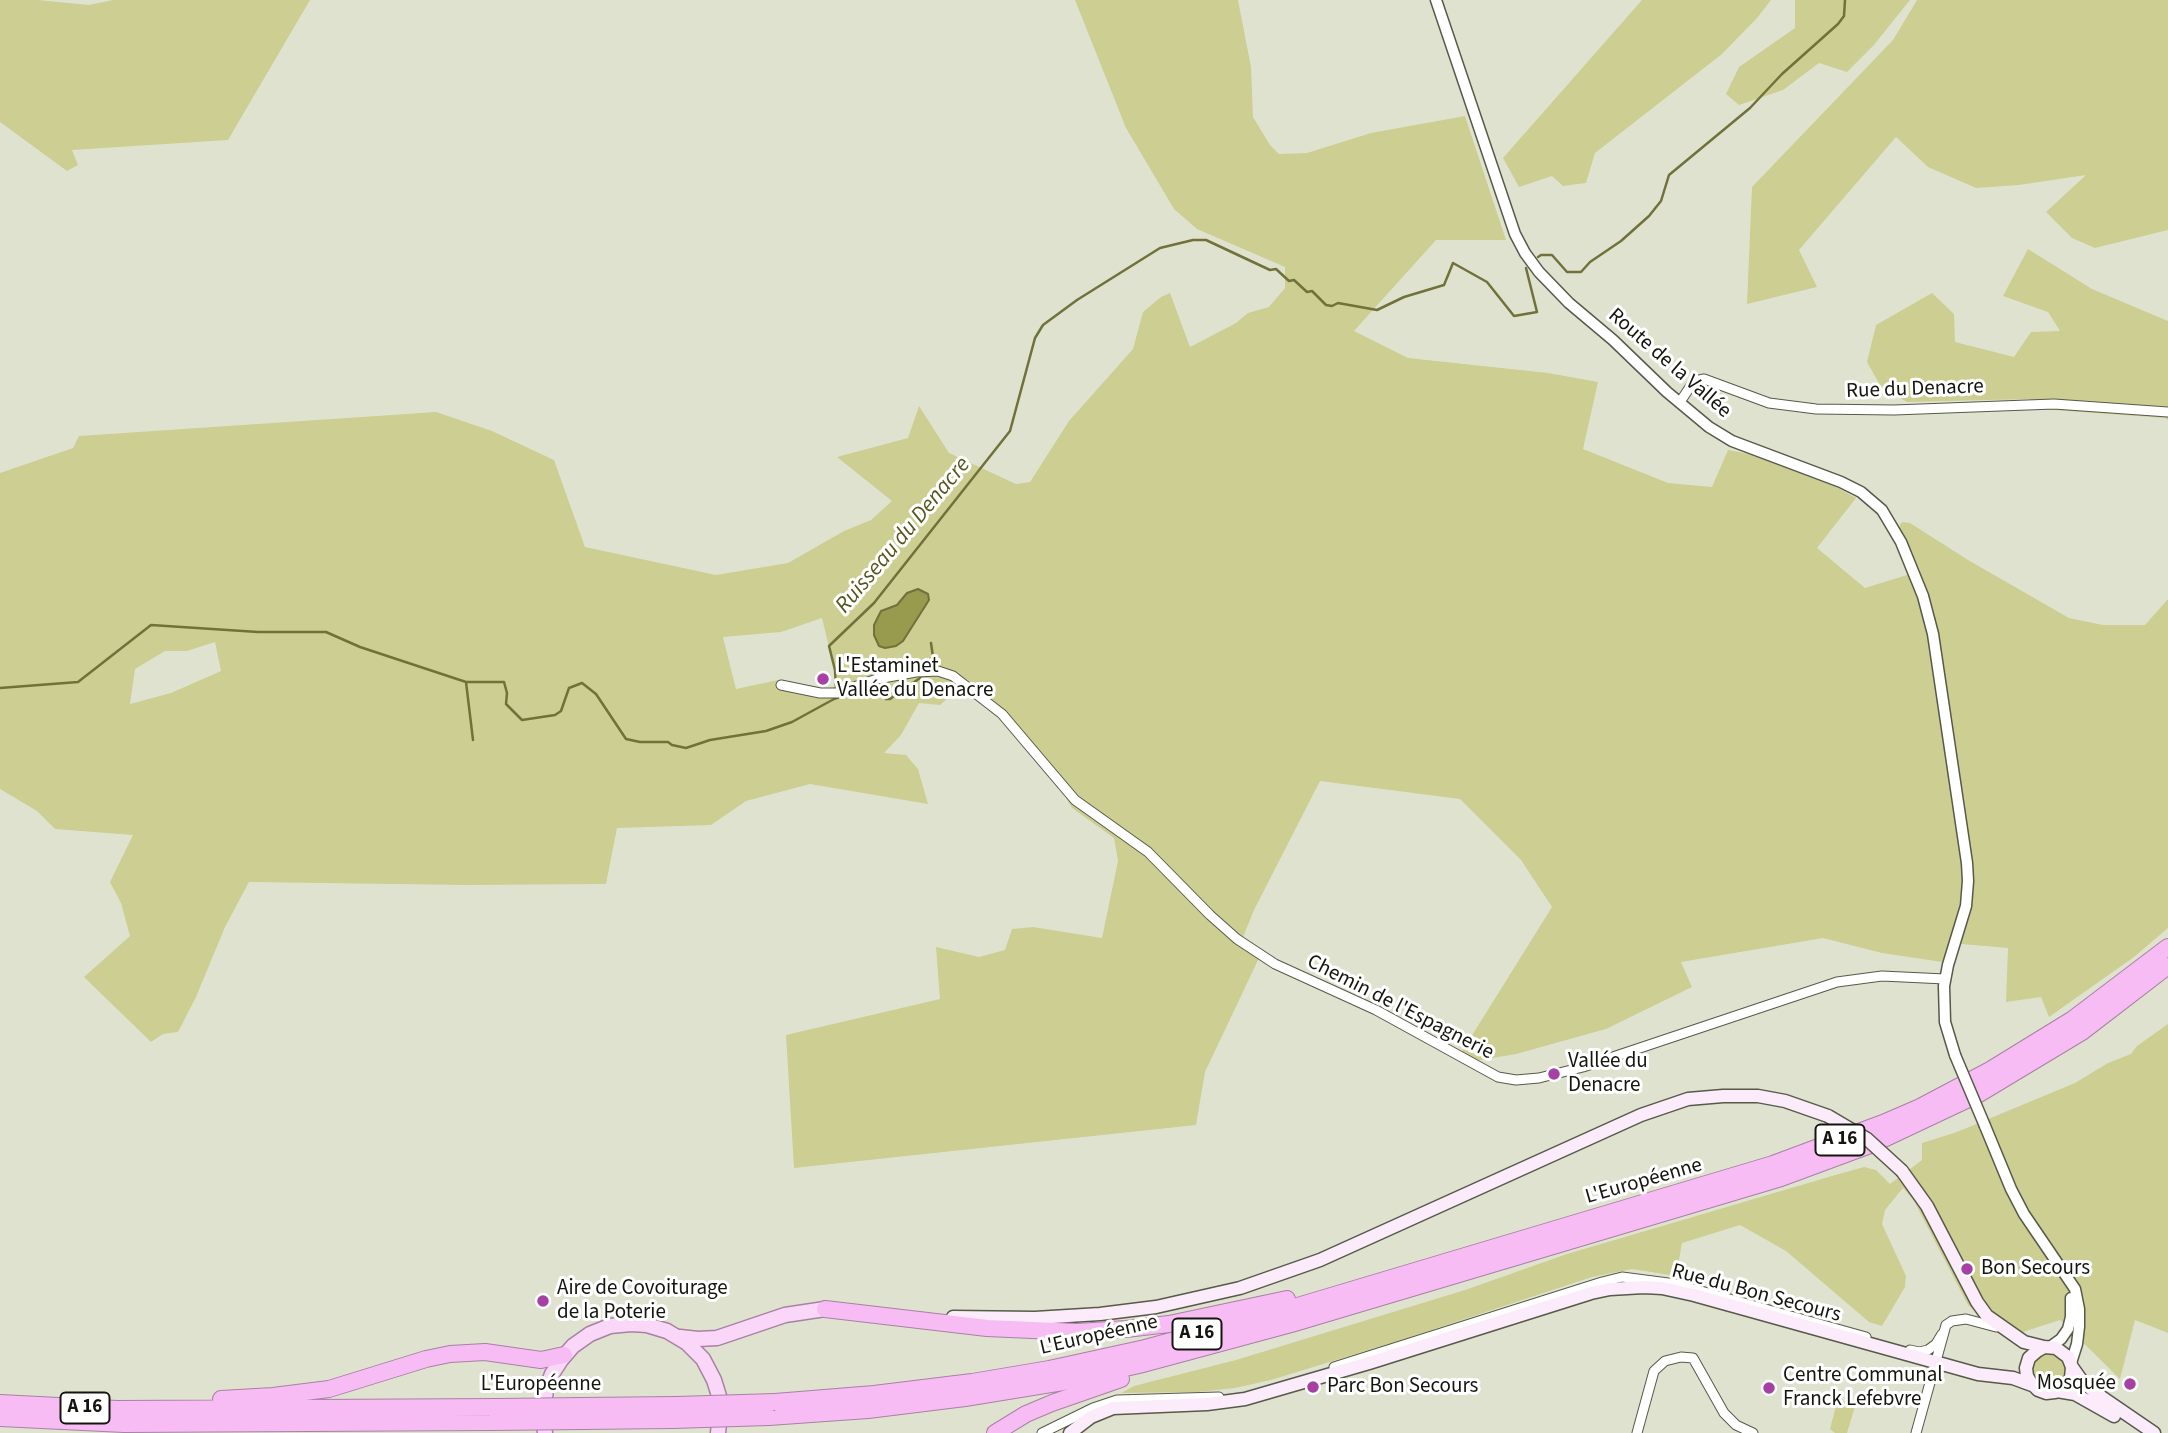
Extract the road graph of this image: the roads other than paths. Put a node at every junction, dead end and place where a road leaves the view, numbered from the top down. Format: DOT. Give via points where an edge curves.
graph roads {
  1 [pos="1436,0"];
  2 [pos="1680,402"];
  3 [pos="2168,412"];
  4 [pos="781,685"];
  5 [pos="2168,947"];
  6 [pos="2168,967"];
  7 [pos="1945,979"];
  8 [pos="1475,1253"];
  9 [pos="2055,1260"];
  10 [pos="825,1309"];
  11 [pos="2004,1330"];
  12 [pos="1942,1334"];
  13 [pos="677,1336"];
  14 [pos="1429,1341"];
  15 [pos="2047,1347"];
  16 [pos="564,1355"];
  17 [pos="1170,1357"];
  18 [pos="1362,1362"];
  19 [pos="1936,1362"];
  20 [pos="2072,1365"];
  21 [pos="2032,1385"];
  22 [pos="2057,1391"];
  23 [pos="0,1403"];
  24 [pos="171,1409"];
  25 [pos="772,1409"];
  26 [pos="496,1414"];
  27 [pos="0,1418"];
  28 [pos="64,1422"];
  29 [pos="191,1433"];
  30 [pos="545,1433"];
  31 [pos="718,1433"];
  32 [pos="995,1433"];
  33 [pos="1042,1433"];
  34 [pos="1070,1433"];
  35 [pos="1637,1433"];
  36 [pos="1753,1433"];
  37 [pos="1916,1433"];
  38 [pos="2143,1433"];
  39 [pos="2154,1433"];
  1 -- 2 [label="street, Route de la Vallée" via="1525,253 1556,290"];
  2 -- 3 [label="street, Rue du Denacre" via="1694,381 1704,379 1769,402 1816,409 2054,404"];
  2 -- 7 [label="street, Route de la Vallée" via="1732,441 1861,492 1882,510 1901,542 1933,634 1967,863 1965,906"];
  4 -- 7 [label="street, Chemin de l'Espagnerie" via="831,693 916,672 953,676 996,708 1075,800 1148,852 1237,939 1275,964 1376,1010 1498,1077 1539,1078 1583,1067 1837,982 1882,976"];
  5 -- 8 [label="highway, L'Européenne / A 16" via="2040,1041 1892,1119 1746,1173"];
  6 -- 17 [label="highway, L'Européenne / A 16" via="2096,1022 2014,1075 1854,1152 1742,1190"];
  7 -- 9 [label="street, Route de la Vallée, bridge" via="1944,1014 1955,1055 2020,1207"];
  8 -- 10 [label="highway" via="1212,1316 1116,1330 1027,1331"];
  8 -- 25 [label="highway, L'Européenne / A 16" via="1220,1328 1078,1363"];
  9 -- 15 [label="street" via="2072,1307 2066,1334"];
  9 -- 20 [label="street" via="2077,1298 2079,1334"];
  10 -- 11 [label="main road, bridge" via="874,1308 1002,1319 1080,1316 1156,1307 1232,1290 1312,1263 1641,1115 1705,1097 1749,1096 1785,1101 1828,1116 1867,1139 1902,1171 1927,1206 1980,1307"];
  10 -- 13 [label="main road" via="785,1315 717,1338"];
  11 -- 12 [label="street" via="1962,1319 1947,1324"];
  11 -- 15 [label="main road" via="2024,1342"];
  12 -- 14 [label="street, Rue du Bon Secours" via="1930,1349 1919,1352 1702,1291 1622,1278"];
  12 -- 19 [label="street"];
  13 -- 16 [label="main road" via="647,1325 615,1325 590,1334"];
  13 -- 31 [label="main road" via="712,1374 720,1408"];
  14 -- 18 [label="main road, Rue du Bon Secours"];
  14 -- 19 [label="main road, Rue du Bon Secours" via="1591,1293 1650,1287"];
  15 -- 20 [label="main road" via="2064,1352"];
  15 -- 21 [label="main road" via="2034,1352 2028,1361 2026,1374"];
  16 -- 24 [label="highway" via="536,1360 450,1354 329,1389 194,1401"];
  16 -- 30 [label="main road" via="546,1391"];
  17 -- 25 [label="highway, L'Européenne / A 16" via="975,1397 868,1410"];
  17 -- 32 [label="highway" via="1153,1369 1052,1402"];
  18 -- 33 [label="street, Rue du Bon Secours" via="1231,1395 1111,1402"];
  18 -- 34 [label="main road, Rue du Bon Secours" via="1238,1401 1119,1407 1096,1414"];
  19 -- 21 [label="main road, Rue du Bon Secours"];
  19 -- 37 [label="street"];
  20 -- 22 [label="main road" via="2070,1381"];
  20 -- 39 [label="main road" via="2097,1394"];
  21 -- 22 [label="main road" via="2044,1392"];
  22 -- 38 [label="main road" via="2074,1394"];
  23 -- 24 [label="highway, L'Européenne / A 16"];
  24 -- 26 [label="highway, L'Européenne / A 16"];
  25 -- 26 [label="highway, L'Européenne / A 16, bridge"];
  26 -- 28 [label="highway, L'Européenne / A 16" via="170,1424"];
  27 -- 28 [label="highway, L'Européenne / A 16"];
  28 -- 29 [label="highway"];
  35 -- 36 [label="street" via="1654,1371 1665,1361 1681,1357 1693,1358 1724,1413"];
}
